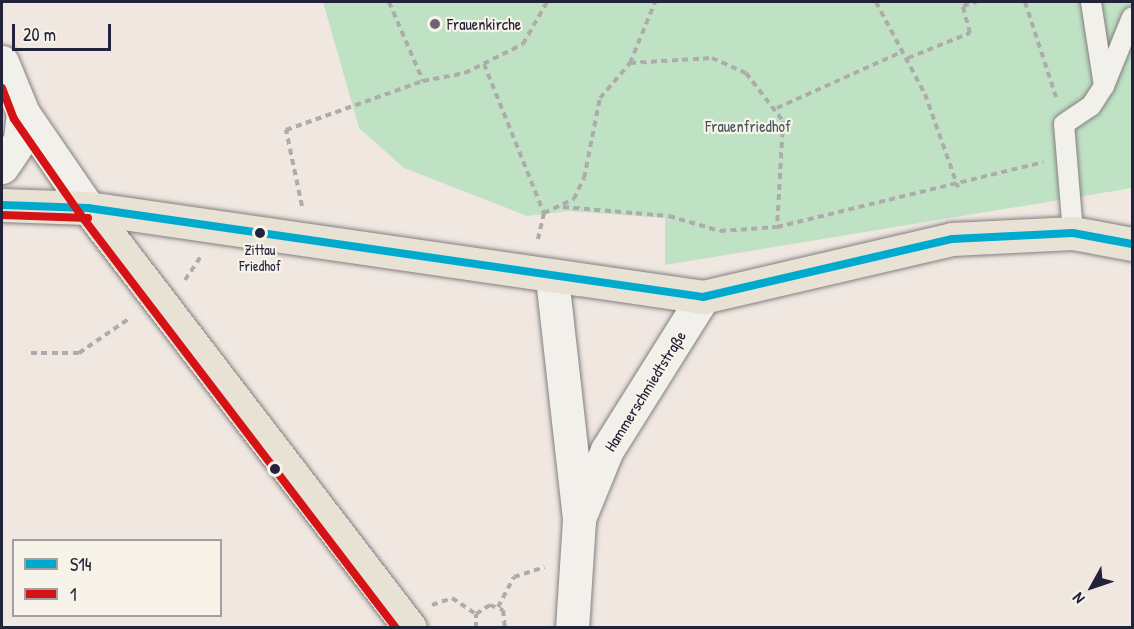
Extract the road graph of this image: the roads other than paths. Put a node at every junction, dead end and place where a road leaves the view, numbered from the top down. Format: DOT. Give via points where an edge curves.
graph roads {
  1 [pos="1091,2"];
  2 [pos="1132,17"];
  3 [pos="2,62"];
  4 [pos="1104,86"];
  5 [pos="23,113"];
  6 [pos="2,167"];
  7 [pos="2,205"];
  8 [pos="88,207"];
  9 [pos="1073,233"];
  10 [pos="1132,244"];
  11 [pos="552,278"];
  12 [pos="703,297"];
  13 [pos="579,520"];
  14 [pos="410,627"];
  15 [pos="572,627"];
  1 -- 4 [label="lane"];
  2 -- 4 [label="lane"];
  3 -- 5 [label="street"];
  4 -- 9 [label="lane" via="1091,106 1064,124"];
  5 -- 6 [label="street" via="20,140"];
  5 -- 8 [label="street"];
  7 -- 8 [label="main road"];
  8 -- 11 [label="main road"];
  8 -- 14 [label="main road"];
  9 -- 10 [label="main road"];
  9 -- 12 [label="main road" via="952,239"];
  11 -- 12 [label="main road"];
  11 -- 13 [label="street, Hammerschmiedtstraße"];
  12 -- 13 [label="street, Hammerschmiedtstraße" via="607,450"];
  13 -- 15 [label="street, Hammerschmiedtstraße"];
}
